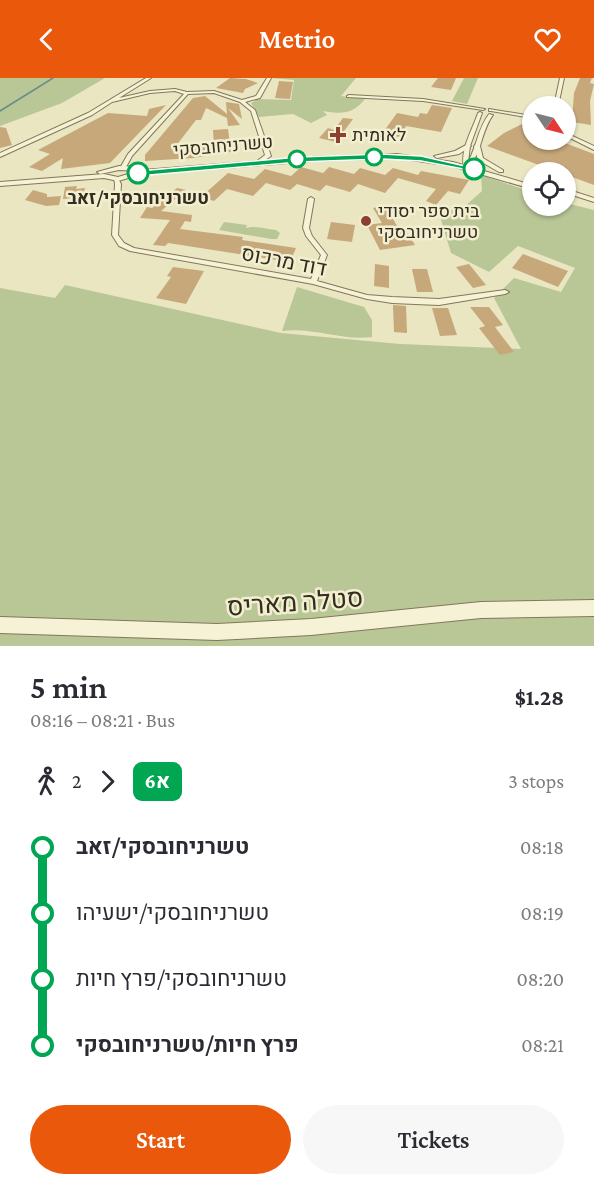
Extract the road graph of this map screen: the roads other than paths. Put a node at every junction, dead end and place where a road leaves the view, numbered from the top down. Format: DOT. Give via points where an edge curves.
graph roads {
  1 [pos="149,78"];
  2 [pos="269,78"];
  3 [pos="562,78"];
  4 [pos="187,93"];
  5 [pos="349,96"];
  6 [pos="558,96"];
  7 [pos="242,101"];
  8 [pos="113,102"];
  9 [pos="480,111"];
  10 [pos="492,113"];
  11 [pos="522,115"];
  12 [pos="485,124"];
  13 [pos="476,125"];
  14 [pos="576,139"];
  15 [pos="468,146"];
  16 [pos="477,146"];
  17 [pos="594,148"];
  18 [pos="0,155"];
  19 [pos="268,156"];
  20 [pos="436,156"];
  21 [pos="259,162"];
  22 [pos="467,163"];
  23 [pos="501,171"];
  24 [pos="120,175"];
  25 [pos="522,178"];
  26 [pos="0,182"];
  27 [pos="522,183"];
  28 [pos="576,194"];
  29 [pos="311,199"];
  30 [pos="576,200"];
  31 [pos="594,200"];
  32 [pos="594,205"];
  33 [pos="313,282"];
  34 [pos="505,292"];
  35 [pos="594,608"];
  36 [pos="0,625"];
  1 -- 8 [label="street"];
  2 -- 7 [label="street" via="258,97"];
  3 -- 6 [label="street"];
  4 -- 7 [label="street" via="214,92"];
  4 -- 8 [label="street" via="158,91"];
  4 -- 24 [label="street" via="130,155"];
  5 -- 9 [label="street" via="423,100"];
  7 -- 19 [label="street" via="254,110"];
  8 -- 18 [label="street"];
  9 -- 10 [label="street"];
  9 -- 13 [label="street"];
  10 -- 11 [label="street"];
  10 -- 12 [label="street"];
  12 -- 13 [label="street"];
  12 -- 16 [label="street"];
  13 -- 15 [label="street"];
  14 -- 17 [label="street"];
  15 -- 20 [label="street" via="457,153"];
  15 -- 22 [label="street"];
  16 -- 22 [label="street"];
  16 -- 23 [label="street" via="480,159"];
  19 -- 20 [label="street, טשרניחובסקי" via="376,150"];
  19 -- 21 [label="street"];
  19 -- 24 [label="street, טשרניחובסקי"];
  20 -- 22 [label="street, טשרניחובסקי"];
  21 -- 22 [label="street, טשרניחובסקי" via="397,156"];
  21 -- 24 [label="street, טשרניחובסקי"];
  22 -- 23 [label="street, טשרניחובסקי"];
  22 -- 27 [label="street, טשרניחובסקי"];
  23 -- 25 [label="street, טשרניחובסקי"];
  24 -- 26 [label="street, טשרניחובסקי"];
  24 -- 33 [label="street, דוד מרכוס" via="115,235 123,247"];
  28 -- 31 [label="street"];
  29 -- 33 [label="street" via="306,228 324,255"];
  30 -- 32 [label="street"];
  33 -- 34 [label="street, דוד מרכוס" via="367,297 414,302"];
  35 -- 36 [label="street, סטלה מאריס" via="482,610 217,632"];
}
